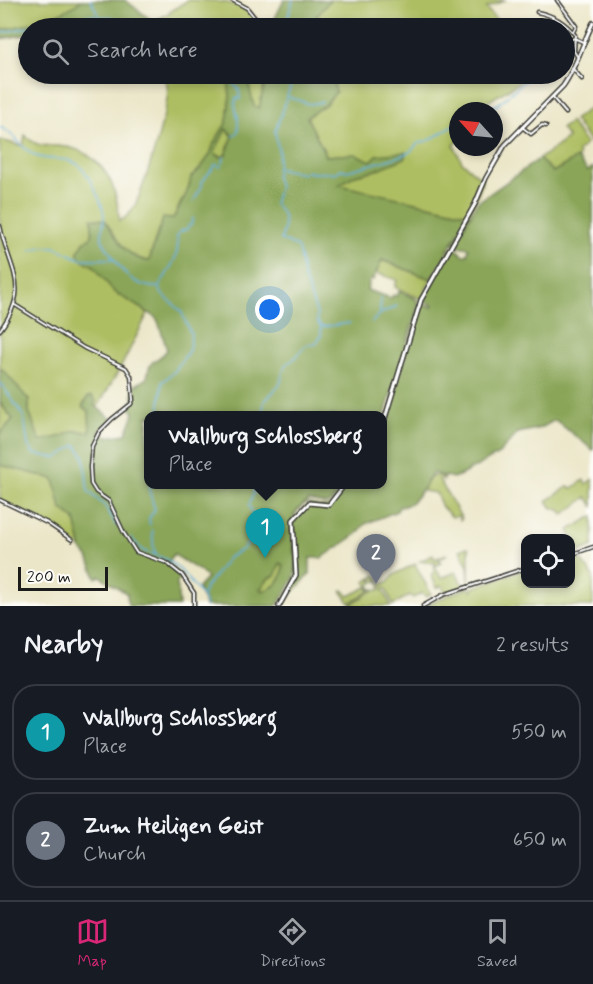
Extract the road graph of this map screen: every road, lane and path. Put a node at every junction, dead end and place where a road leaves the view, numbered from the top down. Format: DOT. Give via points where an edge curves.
graph roads {
  1 [pos="232,0"];
  2 [pos="556,0"];
  3 [pos="537,12"];
  4 [pos="255,18"];
  5 [pos="554,18"];
  6 [pos="570,18"];
  7 [pos="593,23"];
  8 [pos="575,38"];
  9 [pos="583,42"];
  10 [pos="575,53"];
  11 [pos="577,57"];
  12 [pos="575,63"];
  13 [pos="575,71"];
  14 [pos="581,77"];
  15 [pos="564,84"];
  16 [pos="552,97"];
  17 [pos="566,113"];
  18 [pos="546,126"];
  19 [pos="522,127"];
  20 [pos="0,226"];
  21 [pos="15,305"];
  22 [pos="0,330"];
  23 [pos="387,412"];
  24 [pos="342,489"];
  25 [pos="0,500"];
  26 [pos="72,540"];
  27 [pos="593,547"];
  28 [pos="575,553"];
  29 [pos="521,569"];
  30 [pos="194,606"];
  31 [pos="279,606"];
  32 [pos="423,606"];
  1 -- 4 [label="street"];
  2 -- 6 [label="street"];
  3 -- 5 [label="street"];
  7 -- 9 [label="street"];
  8 -- 9 [label="street"];
  9 -- 11 [label="street"];
  10 -- 11 [label="street"];
  11 -- 12 [label="street"];
  13 -- 14 [label="street"];
  15 -- 16 [label="street"];
  16 -- 17 [label="street"];
  16 -- 19 [label="street"];
  18 -- 19 [label="street" via="531,134"];
  19 -- 23 [label="street" via="501,151 421,300"];
  20 -- 21 [label="street" via="16,277"];
  21 -- 22 [label="street"];
  21 -- 30 [label="street" via="84,348 126,368 131,376 132,404 99,432 92,446 92,484 109,501 136,552 172,565 182,575 194,593"];
  24 -- 31 [label="street" via="331,504 309,503 292,520 296,571"];
  25 -- 26 [label="street"];
  27 -- 28 [label="street"];
  29 -- 32 [label="street" via="443,595"];
}
